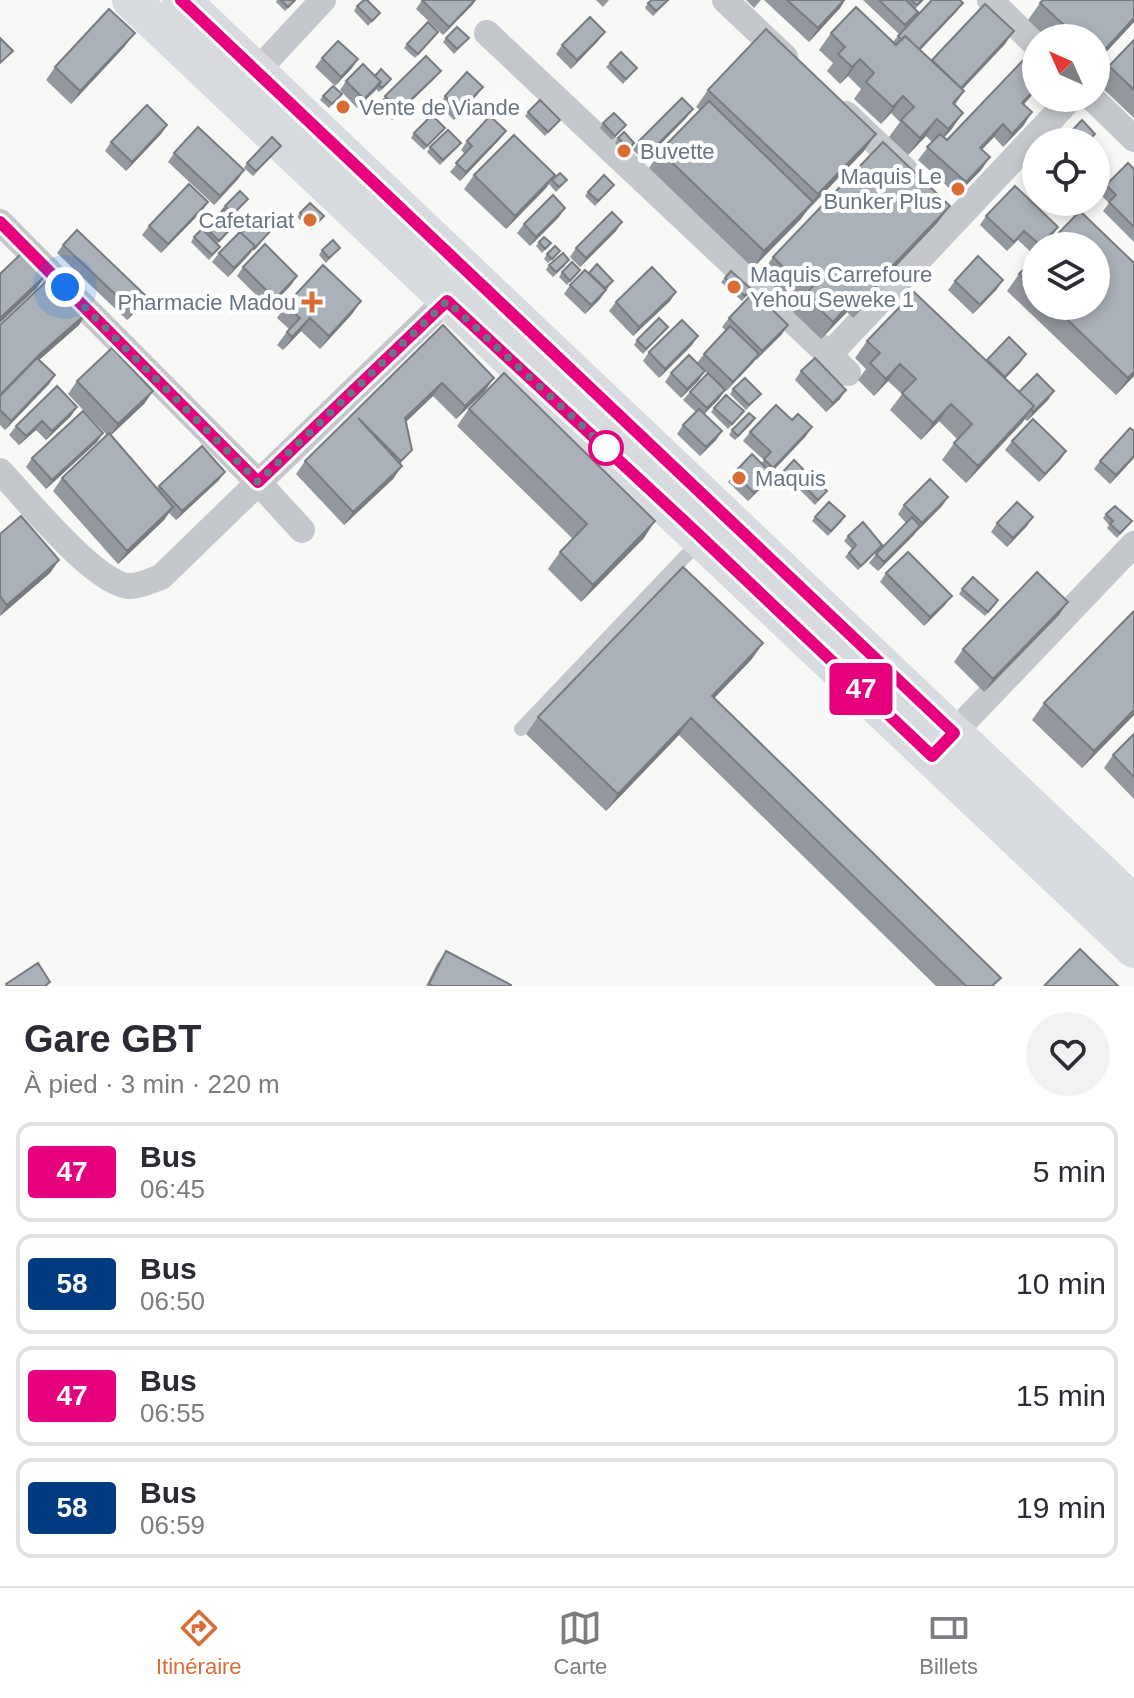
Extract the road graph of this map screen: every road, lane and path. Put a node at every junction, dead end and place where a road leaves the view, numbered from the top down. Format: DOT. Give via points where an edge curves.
graph roads {
  1 [pos="131,0"];
  2 [pos="181,0"];
  3 [pos="323,0"];
  4 [pos="725,0"];
  5 [pos="990,0"];
  6 [pos="1022,31"];
  7 [pos="487,33"];
  8 [pos="257,71"];
  9 [pos="806,77"];
  10 [pos="829,98"];
  11 [pos="1058,112"];
  12 [pos="1106,112"];
  13 [pos="1134,139"];
  14 [pos="957,219"];
  15 [pos="0,222"];
  16 [pos="459,288"];
  17 [pos="0,471"];
  18 [pos="258,482"];
  19 [pos="302,530"];
  20 [pos="702,538"];
  21 [pos="1134,544"];
  22 [pos="521,729"];
  23 [pos="943,745"];
  24 [pos="1134,904"];
  25 [pos="1134,949"];
  1 -- 16 [label="main road"];
  2 -- 8 [label="main road"];
  3 -- 8 [label="street"];
  4 -- 9 [label="street"];
  5 -- 6 [label="street"];
  7 -- 14 [label="street" via="838,364"];
  8 -- 16 [label="main road"];
  10 -- 14 [label="street"];
  11 -- 14 [label="street"];
  12 -- 13 [label="street"];
  15 -- 18 [label="street"];
  16 -- 18 [label="street"];
  16 -- 20 [label="main road"];
  16 -- 23 [label="main road"];
  17 -- 18 [label="street" via="90,566 130,587 161,577"];
  18 -- 19 [label="street"];
  20 -- 22 [label="lane"];
  20 -- 23 [label="main road"];
  21 -- 23 [label="street"];
  23 -- 24 [label="main road"];
  23 -- 25 [label="main road"];
}
